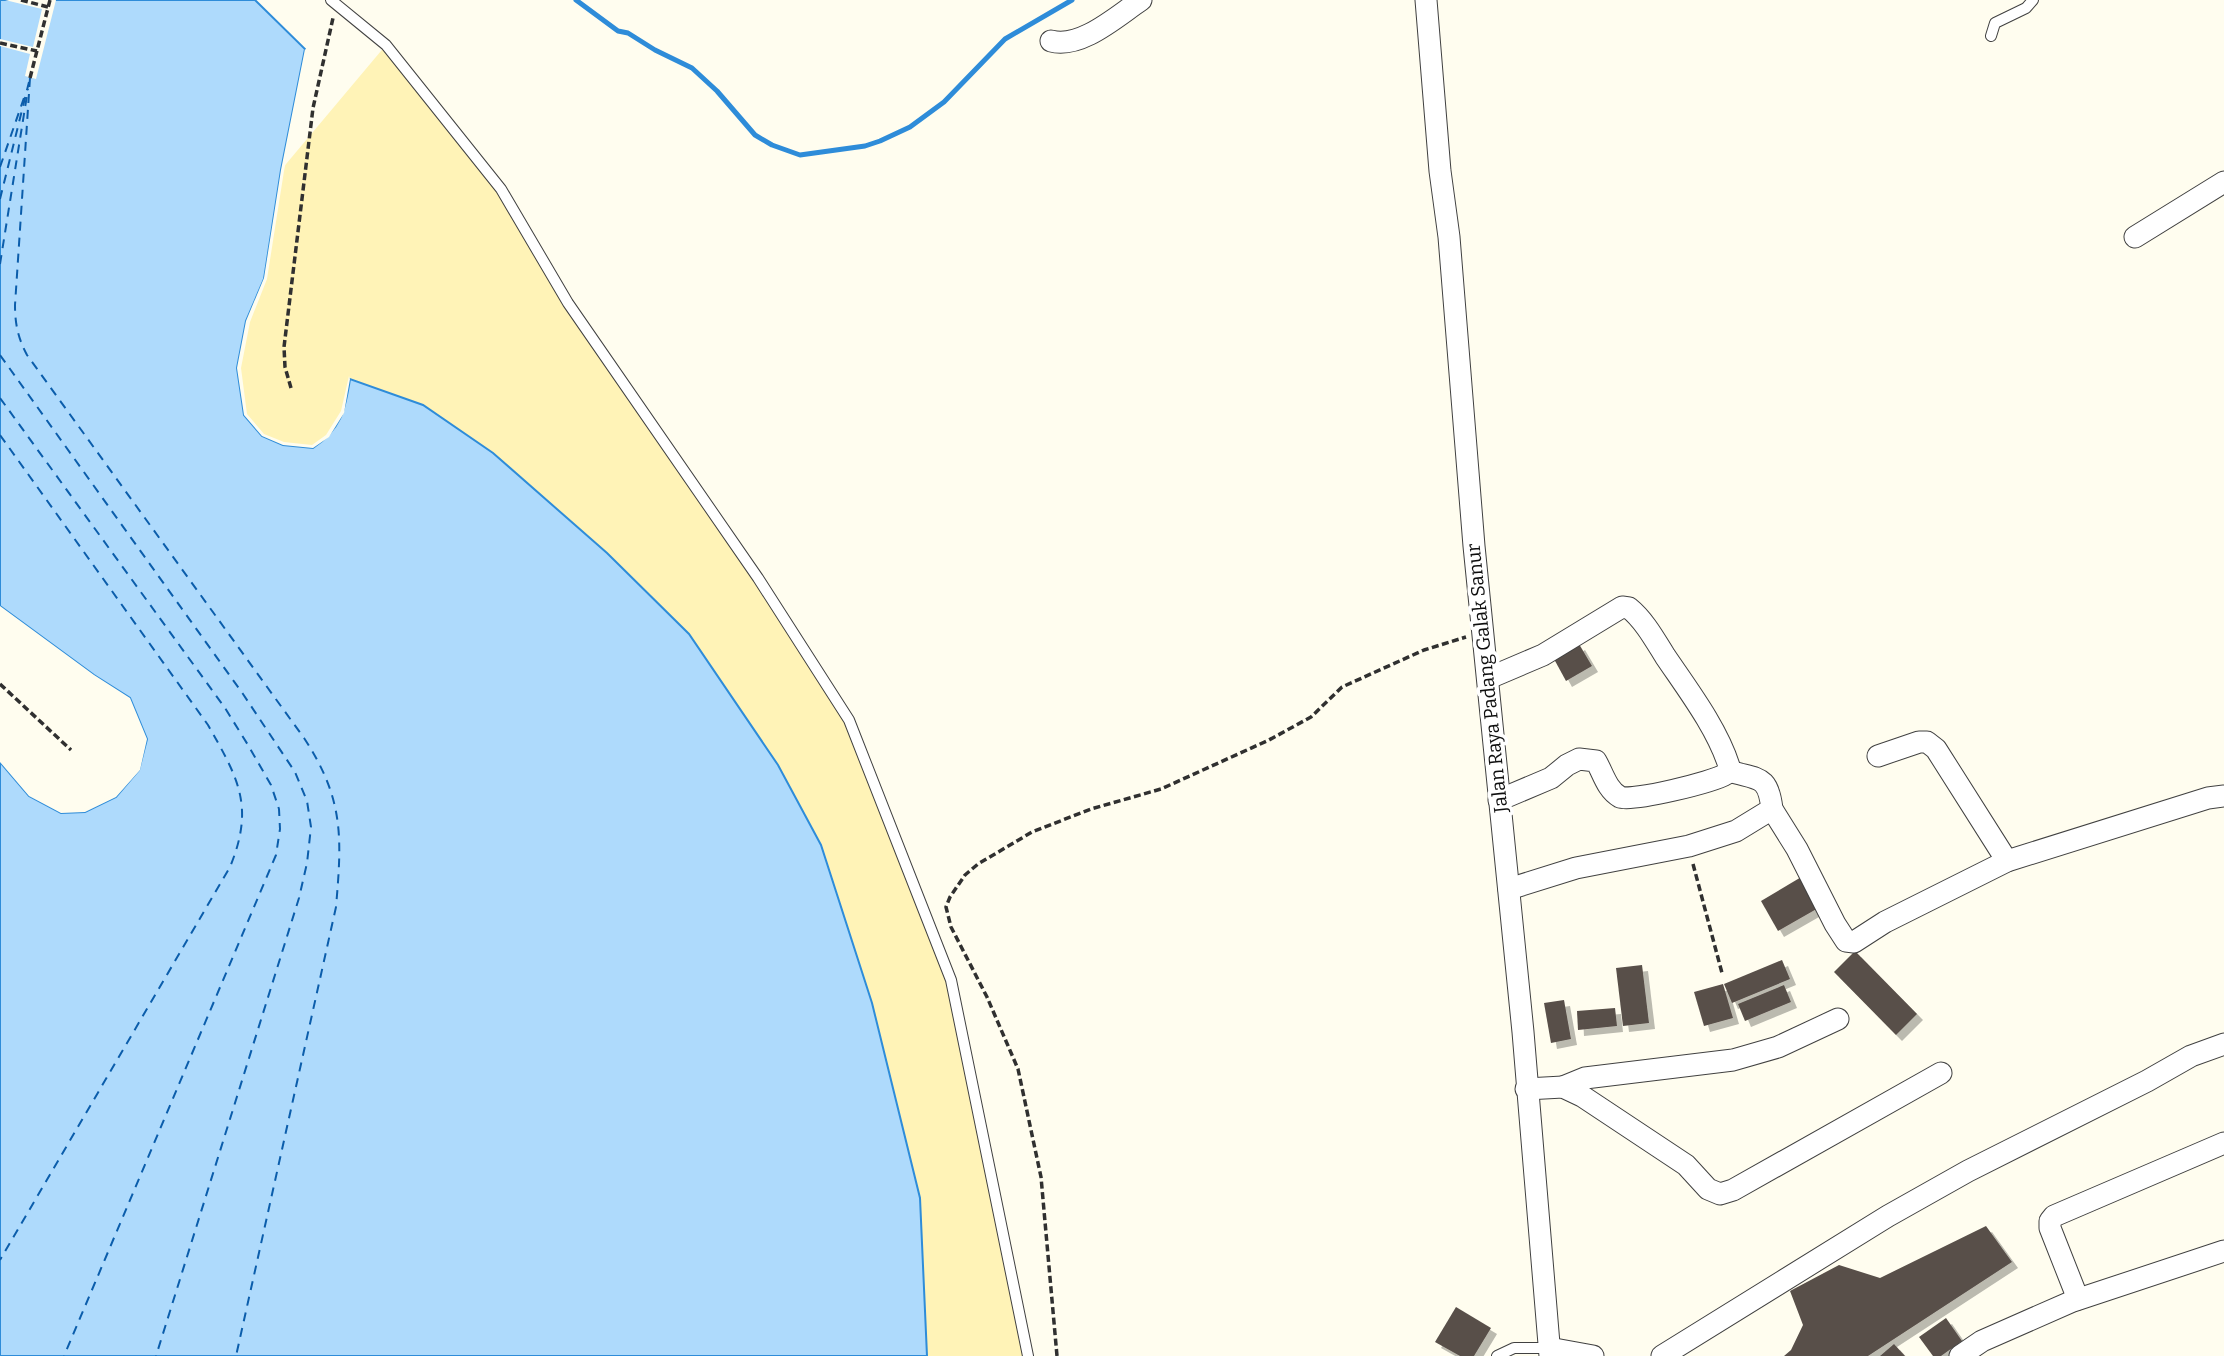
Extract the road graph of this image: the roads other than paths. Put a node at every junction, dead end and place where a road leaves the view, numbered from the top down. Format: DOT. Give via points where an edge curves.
graph roads {
  1 [pos="1141,0"];
  2 [pos="1426,0"];
  3 [pos="2033,0"];
  4 [pos="333,3"];
  5 [pos="1991,36"];
  6 [pos="1051,41"];
  7 [pos="2224,182"];
  8 [pos="2135,237"];
  9 [pos="1489,678"];
  10 [pos="1878,756"];
  11 [pos="1728,771"];
  12 [pos="2224,796"];
  13 [pos="1499,800"];
  14 [pos="1772,809"];
  15 [pos="2007,861"];
  16 [pos="1509,890"];
  17 [pos="1838,1019"];
  18 [pos="2224,1044"];
  19 [pos="1941,1073"];
  20 [pos="1563,1087"];
  21 [pos="1527,1089"];
  22 [pos="2224,1143"];
  23 [pos="2224,1251"];
  24 [pos="2078,1299"];
  25 [pos="1550,1352"];
  26 [pos="1028,1356"];
  27 [pos="1497,1356"];
  28 [pos="1593,1356"];
  29 [pos="1662,1356"];
  30 [pos="1960,1356"];
  1 -- 6 [label="street" via="1084,37 1072,42"];
  2 -- 9 [label="street, Jalan Raya Padang Galak Sanur"];
  3 -- 5 [label="lane" via="1995,23"];
  4 -- 26 [label="lane" via="386,45 501,189 568,303 758,578 849,720 951,980"];
  7 -- 8 [label="street"];
  9 -- 11 [label="street" via="1543,655 1622,607 1629,608 1696,702 1726,755"];
  9 -- 13 [label="street, Jalan Raya Padang Galak Sanur"];
  10 -- 15 [label="street" via="1919,742 1936,749"];
  11 -- 13 [label="street" via="1701,784 1623,798 1612,790 1596,761 1579,759 1551,778"];
  11 -- 14 [label="street" via="1763,781 1770,790"];
  12 -- 15 [label="street"];
  13 -- 16 [label="street, Jalan Raya Padang Galak Sanur"];
  14 -- 15 [label="street" via="1846,941 1854,942"];
  14 -- 16 [label="street" via="1736,831 1689,846 1576,868"];
  16 -- 21 [label="street, Jalan Raya Padang Galak Sanur"];
  17 -- 20 [label="street" via="1778,1047 1733,1060 1585,1078"];
  18 -- 29 [label="street" via="2191,1056 1968,1171"];
  19 -- 20 [label="street" via="1720,1194 1627,1124"];
  20 -- 21 [label="street"];
  21 -- 25 [label="street, Jalan Raya Padang Galak Sanur"];
  22 -- 24 [label="street" via="2054,1216 2050,1228"];
  23 -- 24 [label="street"];
  24 -- 30 [label="street" via="1982,1341"];
  25 -- 27 [label="lane" via="1514,1348"];
  25 -- 28 [label="street"];
}
